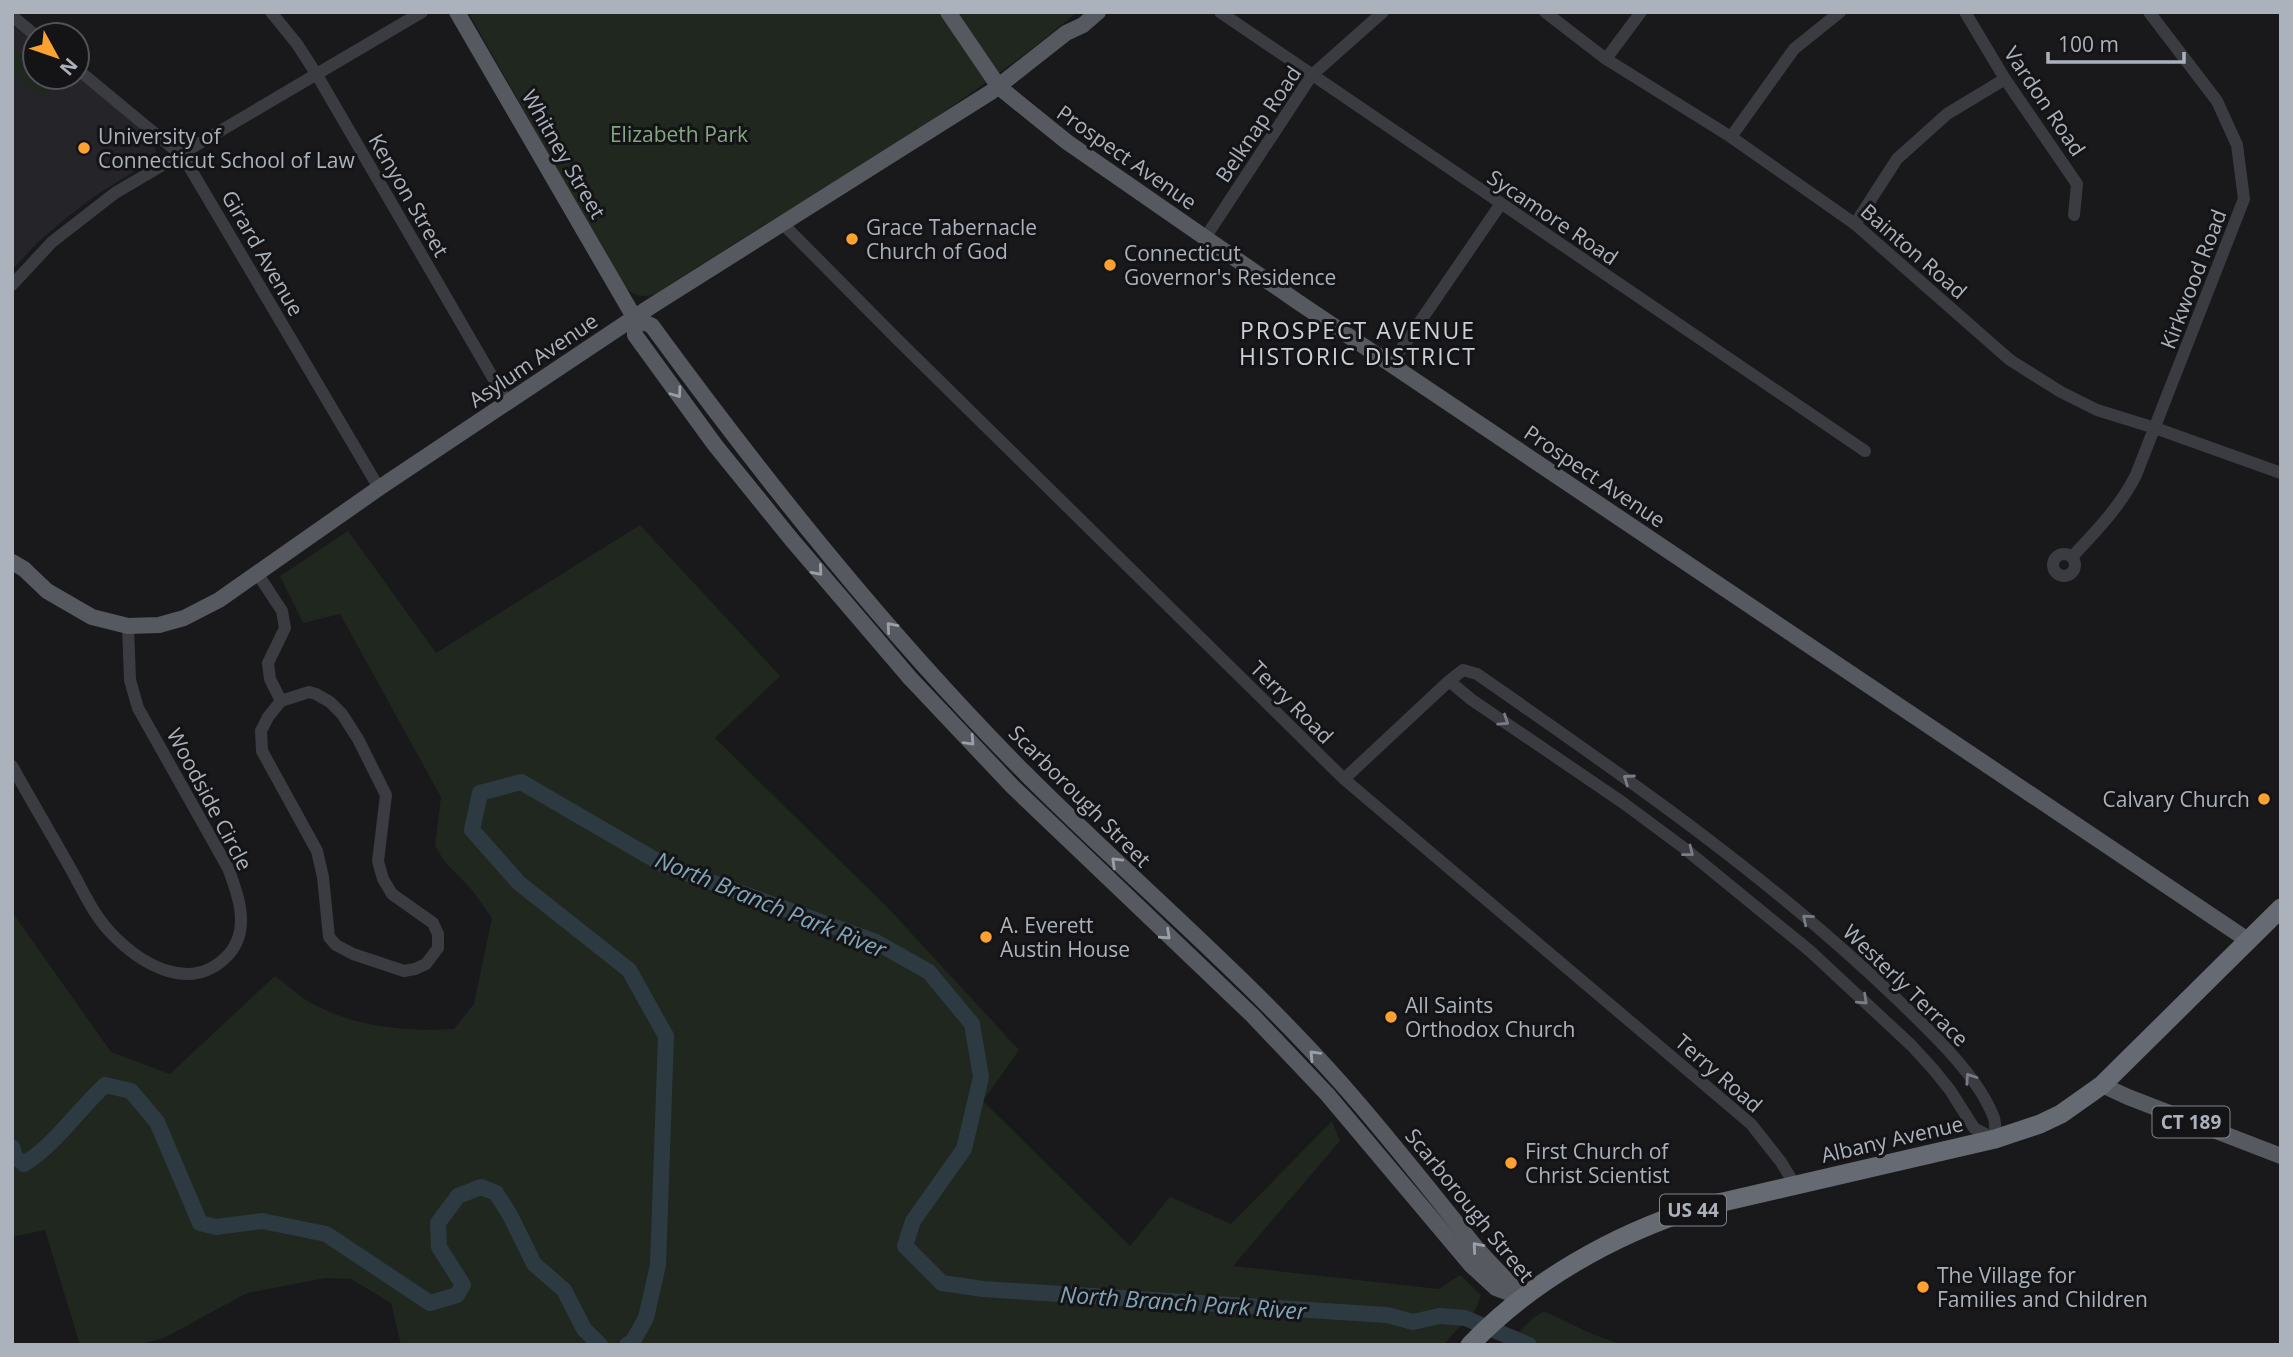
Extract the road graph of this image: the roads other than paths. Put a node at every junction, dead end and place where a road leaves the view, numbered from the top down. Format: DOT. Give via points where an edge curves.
graph roads {
  1 [pos="271,12"];
  2 [pos="422,12"];
  3 [pos="457,12"];
  4 [pos="948,12"];
  5 [pos="1082,12"];
  6 [pos="1098,12"];
  7 [pos="1220,12"];
  8 [pos="1383,12"];
  9 [pos="1545,12"];
  10 [pos="1640,12"];
  11 [pos="1840,12"];
  12 [pos="1965,12"];
  13 [pos="2149,12"];
  14 [pos="1066,33"];
  15 [pos="1606,59"];
  16 [pos="317,75"];
  17 [pos="1312,75"];
  18 [pos="2005,79"];
  19 [pos="91,81"];
  20 [pos="999,87"];
  21 [pos="1731,137"];
  22 [pos="180,155"];
  23 [pos="1500,205"];
  24 [pos="2074,215"];
  25 [pos="782,223"];
  26 [pos="1855,224"];
  27 [pos="1205,238"];
  28 [pos="12,285"];
  29 [pos="634,317"];
  30 [pos="1391,364"];
  31 [pos="507,402"];
  32 [pos="2155,428"];
  33 [pos="730,433"];
  34 [pos="715,445"];
  35 [pos="1866,450"];
  36 [pos="2281,473"];
  37 [pos="379,488"];
  38 [pos="806,529"];
  39 [pos="792,540"];
  40 [pos="2072,557"];
  41 [pos="12,562"];
  42 [pos="257,573"];
  43 [pos="128,626"];
  44 [pos="923,665"];
  45 [pos="910,678"];
  46 [pos="1449,681"];
  47 [pos="281,701"];
  48 [pos="12,766"];
  49 [pos="1025,773"];
  50 [pos="1344,779"];
  51 [pos="1013,787"];
  52 [pos="1143,888"];
  53 [pos="1131,902"];
  54 [pos="2281,908"];
  55 [pos="2249,941"];
  56 [pos="1266,1005"];
  57 [pos="1252,1015"];
  58 [pos="1340,1082"];
  59 [pos="2102,1085"];
  60 [pos="1327,1094"];
  61 [pos="1995,1139"];
  62 [pos="2281,1156"];
  63 [pos="1796,1185"];
  64 [pos="1522,1298"];
  65 [pos="1473,1342"];
  1 -- 16 [label="street, Kenyon Street"];
  2 -- 16 [label="street"];
  3 -- 29 [label="main road, Whitney Street"];
  4 -- 20 [label="main road, Prospect Avenue"];
  5 -- 14 [label="main road, Asylum Avenue"];
  6 -- 14 [label="main road, Asylum Avenue"];
  7 -- 17 [label="street, Sycamore Road"];
  8 -- 17 [label="street, Belknap Road"];
  9 -- 15 [label="street, Bainton Road"];
  10 -- 15 [label="street"];
  11 -- 21 [label="street" via="1794,49"];
  12 -- 18 [label="street, Vardon Road"];
  13 -- 32 [label="street, Kirkwood Road" via="2217,101 2237,145 2244,199"];
  14 -- 20 [label="main road, Asylum Avenue"];
  15 -- 21 [label="street, Bainton Road"];
  16 -- 22 [label="street"];
  16 -- 31 [label="street, Kenyon Street"];
  17 -- 23 [label="street, Sycamore Road"];
  17 -- 27 [label="street, Belknap Road"];
  18 -- 24 [label="street, Vardon Road" via="2077,184"];
  18 -- 26 [label="street" via="1947,114 1897,159"];
  19 -- 22 [label="street, Girard Avenue"];
  20 -- 25 [label="main road, Asylum Avenue"];
  20 -- 27 [label="main road, Prospect Avenue" via="1065,140"];
  21 -- 26 [label="street, Bainton Road"];
  22 -- 28 [label="street" via="84,215"];
  22 -- 37 [label="street, Girard Avenue"];
  23 -- 30 [label="street"];
  23 -- 35 [label="street, Sycamore Road"];
  25 -- 29 [label="main road, Asylum Avenue"];
  25 -- 50 [label="street, Terry Road"];
  26 -- 32 [label="street, Bainton Road" via="2010,360 2097,410"];
  27 -- 30 [label="main road, Prospect Avenue"];
  29 -- 31 [label="main road, Asylum Avenue"];
  29 -- 33 [label="main road, Scarborough Street" via="652,326"];
  29 -- 34 [label="main road, Scarborough Street, one-way" via="635,335"];
  30 -- 55 [label="main road, Prospect Avenue"];
  31 -- 37 [label="main road, Asylum Avenue"];
  32 -- 36 [label="street, Bainton Road"];
  32 -- 40 [label="street, Kirkwood Road" via="2126,495"];
  33 -- 34 [label="main road"];
  33 -- 38 [label="main road, Scarborough Street"];
  34 -- 39 [label="main road, Scarborough Street"];
  37 -- 42 [label="main road, Asylum Avenue"];
  38 -- 39 [label="main road"];
  44 -- 38 [label="main road, Scarborough Street, one-way"];
  39 -- 45 [label="main road, Scarborough Street, one-way"];
  41 -- 43 [label="main road, Asylum Avenue" via="71,606"];
  42 -- 43 [label="main road, Asylum Avenue" via="184,618"];
  42 -- 47 [label="street" via="282,611 285,628 268,663"];
  43 -- 48 [label="street, Woodside Circle" via="130,680 138,708 237,891 240,925 231,952 208,970 194,974 176,974 138,958 95,912"];
  44 -- 45 [label="main road"];
  44 -- 49 [label="main road, Scarborough Street"];
  45 -- 51 [label="main road, Scarborough Street, one-way"];
  46 -- 50 [label="street"];
  46 -- 61 [label="street, Westerly Terrace, one-way" via="1684,848 1810,951 1911,1045 1950,1090 1974,1128"];
  61 -- 46 [label="street, Westerly Terrace, one-way" via="1993,1115 1968,1073 1925,1026 1871,973 1747,868 1477,674 1463,670"];
  47 -- 47 [label="street" via="261,731 262,751 317,851 329,937 353,954 404,971 426,964 438,948 438,934 433,923 392,894 383,879 378,861 386,795 358,739 342,714 316,694"];
  49 -- 51 [label="main road"];
  52 -- 49 [label="main road, Scarborough Street, one-way"];
  50 -- 63 [label="street, Terry Road" via="1751,1125"];
  51 -- 53 [label="main road, Scarborough Street"];
  52 -- 53 [label="main road"];
  52 -- 56 [label="main road, Scarborough Street"];
  53 -- 57 [label="main road, Scarborough Street, one-way"];
  54 -- 55 [label="highway, Albany Avenue / US 44"];
  55 -- 59 [label="highway, Albany Avenue / US 44"];
  56 -- 57 [label="main road"];
  58 -- 56 [label="main road, Scarborough Street, one-way"];
  57 -- 60 [label="main road, Scarborough Street"];
  58 -- 60 [label="main road"];
  64 -- 58 [label="main road, Scarborough Street, one-way"];
  59 -- 61 [label="highway, Albany Avenue / US 44" via="2061,1114"];
  59 -- 62 [label="main road, CT 189"];
  60 -- 64 [label="main road, Scarborough Street" via="1471,1265 1496,1288"];
  61 -- 63 [label="highway, Albany Avenue / US 44"];
  63 -- 64 [label="highway, Albany Avenue / US 44" via="1659,1221 1578,1261"];
  64 -- 65 [label="highway, Albany Avenue / US 44"];
}
